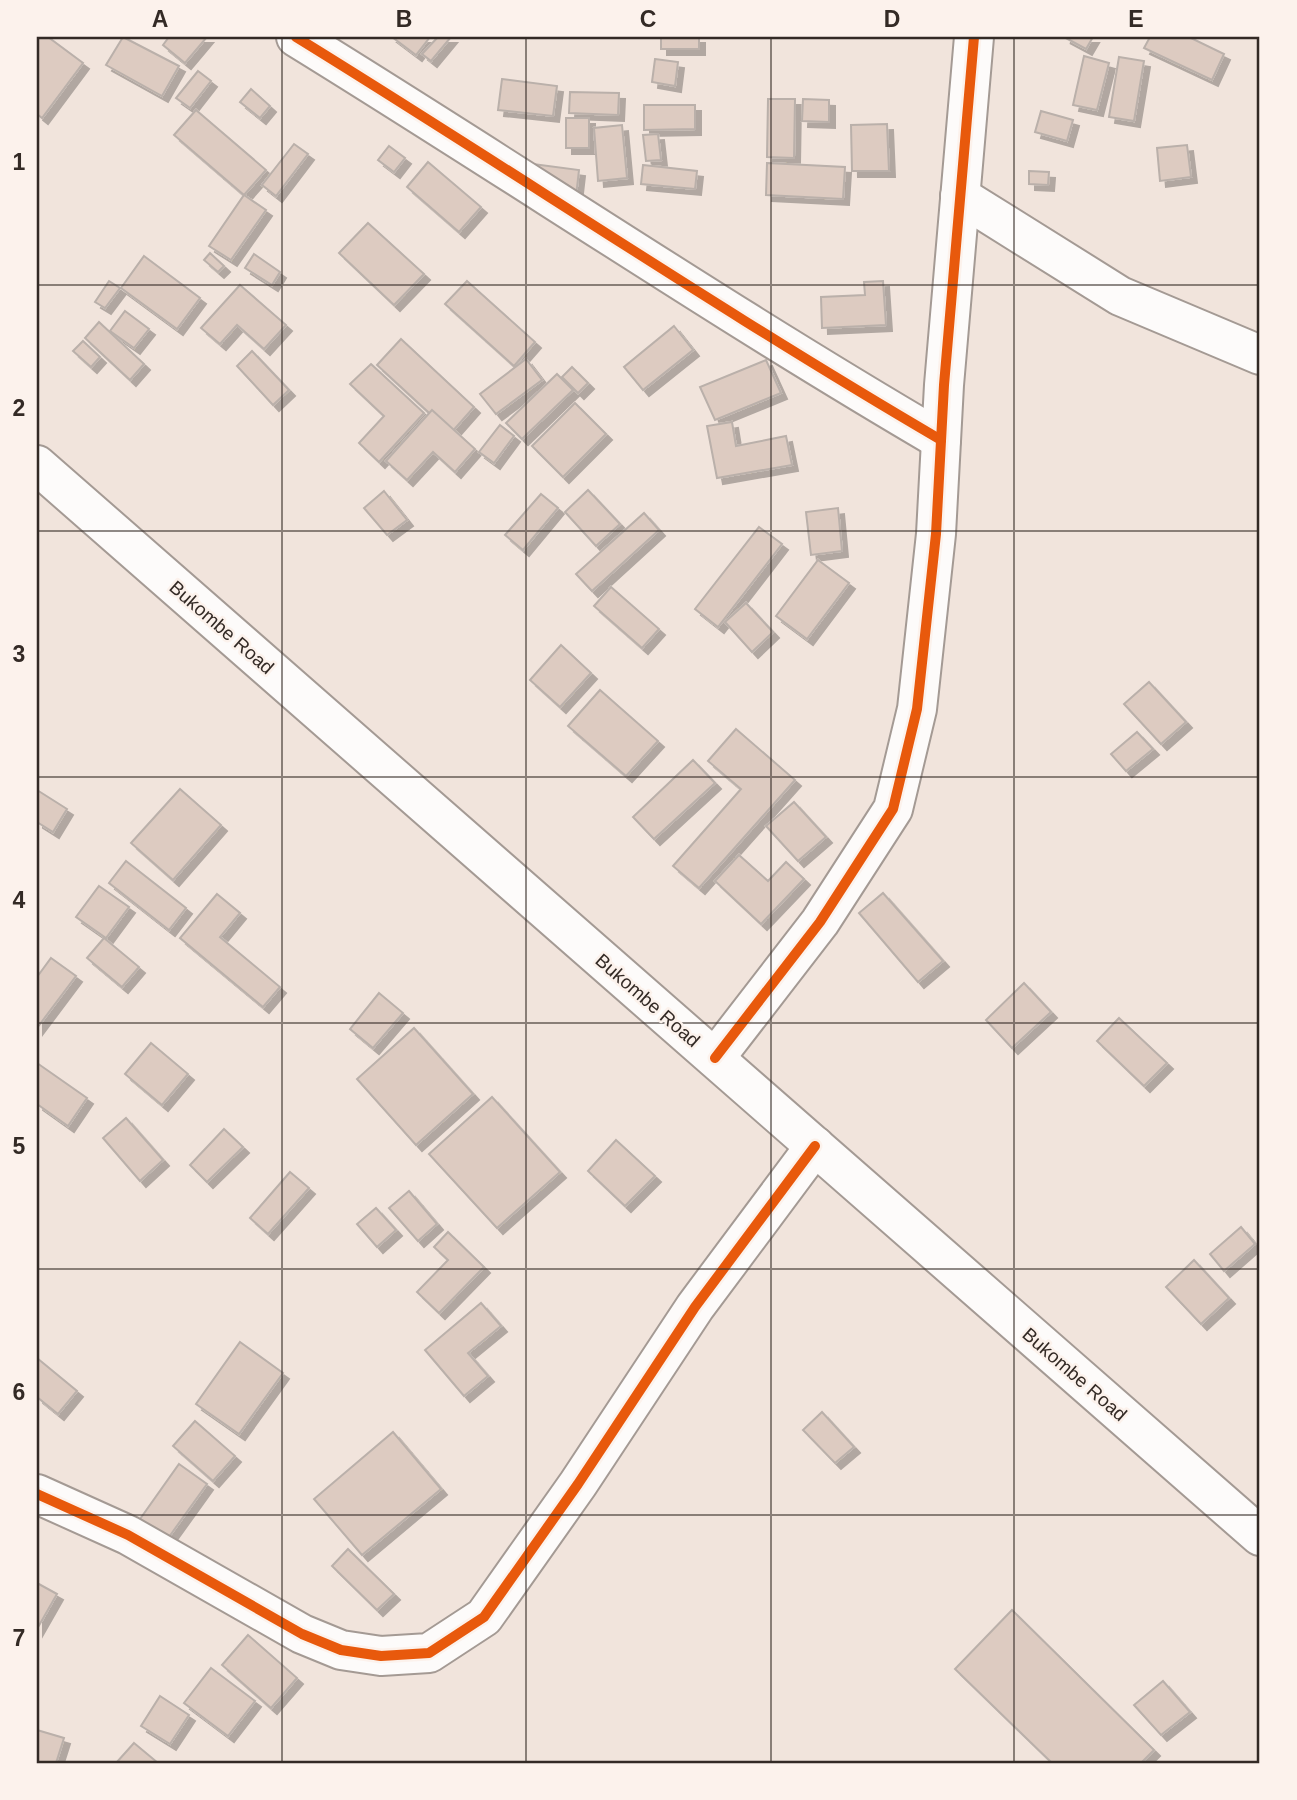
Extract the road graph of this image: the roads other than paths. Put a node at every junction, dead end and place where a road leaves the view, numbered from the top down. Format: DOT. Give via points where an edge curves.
graph roads {
  1 [pos="296,37"];
  2 [pos="974,37"];
  3 [pos="960,196"];
  4 [pos="1260,355"];
  5 [pos="941,440"];
  6 [pos="40,476"];
  7 [pos="715,1058"];
  8 [pos="815,1146"];
  9 [pos="37,1494"];
  10 [pos="1260,1536"];
  1 -- 5 [label="street" via="707,299"];
  2 -- 3 [label="street"];
  3 -- 4 [label="street" via="1120,296"];
  3 -- 5 [label="street"];
  5 -- 7 [label="street" via="917,709 892,809 820,922"];
  6 -- 7 [label="street, Bukombe Road"];
  7 -- 8 [label="street, Bukombe Road"];
  8 -- 9 [label="street" via="695,1307 484,1617 429,1653 381,1656 341,1650 302,1634 128,1535"];
  8 -- 10 [label="street, Bukombe Road"];
}
